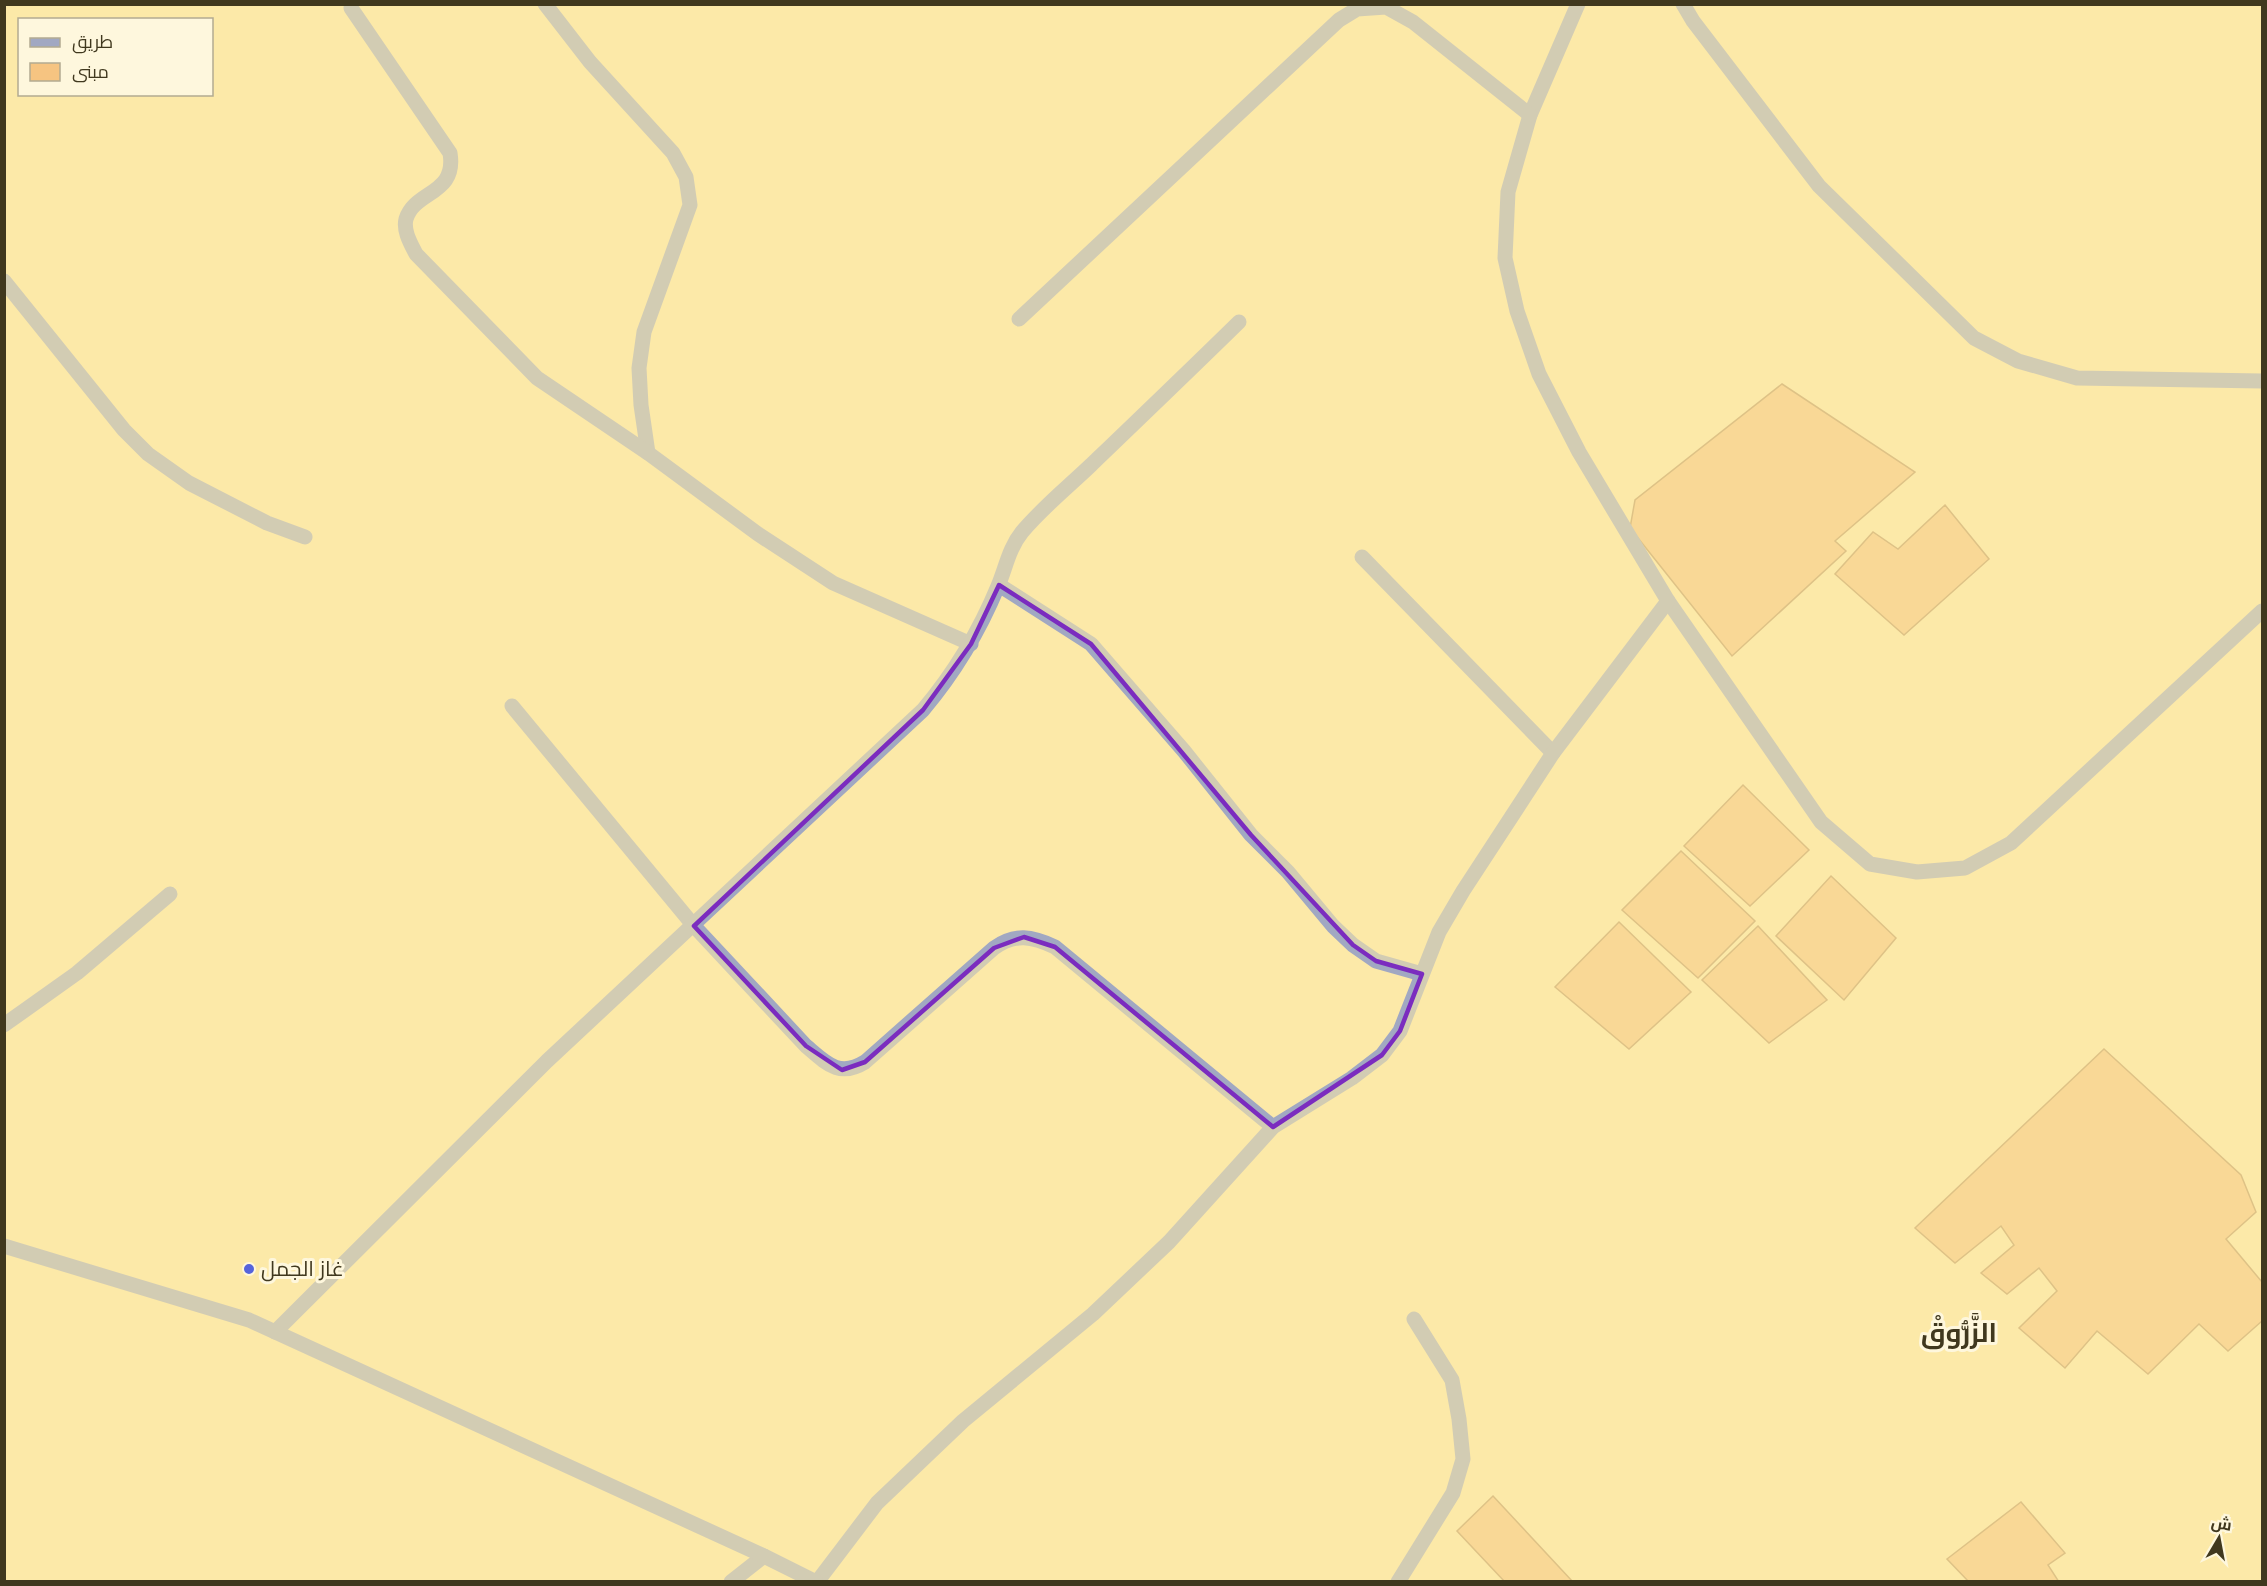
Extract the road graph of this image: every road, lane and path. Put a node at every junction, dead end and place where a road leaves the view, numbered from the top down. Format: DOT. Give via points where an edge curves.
graph roads {
  1 [pos="545,4"];
  2 [pos="1578,4"];
  3 [pos="1683,4"];
  4 [pos="351,8"];
  5 [pos="1530,115"];
  6 [pos="4,281"];
  7 [pos="1019,319"];
  8 [pos="1239,322"];
  9 [pos="2262,381"];
  10 [pos="648,453"];
  11 [pos="305,537"];
  12 [pos="1362,557"];
  13 [pos="999,585"];
  14 [pos="1668,601"];
  15 [pos="2262,611"];
  16 [pos="971,644"];
  17 [pos="512,706"];
  18 [pos="1553,753"];
  19 [pos="170,894"];
  20 [pos="694,926"];
  21 [pos="1422,974"];
  22 [pos="4,1025"];
  23 [pos="1273,1127"];
  24 [pos="4,1246"];
  25 [pos="1414,1319"];
  26 [pos="275,1332"];
  27 [pos="764,1556"];
  28 [pos="731,1581"];
  29 [pos="817,1581"];
  30 [pos="1398,1581"];
  1 -- 10 [label="street" via="590,62 673,153 686,177 690,205 644,332 639,368"];
  2 -- 5 [label="street"];
  3 -- 9 [label="street" via="1820,186 1974,338 2018,361 2077,378"];
  4 -- 10 [label="street" via="450,153 452,164 446,181 406,220 407,235 416,254 537,378"];
  5 -- 7 [label="street" via="1413,22 1386,7 1357,9 1339,20"];
  5 -- 14 [label="street" via="1508,192 1505,258 1517,311 1539,374 1579,452"];
  6 -- 11 [label="street" via="124,430 148,454 189,483 267,523"];
  8 -- 13 [label="street" via="1021,533 1006,559"];
  10 -- 16 [label="street" via="758,534 833,583"];
  12 -- 18 [label="street"];
  13 -- 16 [label="street"];
  13 -- 21 [label="street" via="1090,644 1184,750 1251,835 1353,945 1376,961"];
  14 -- 15 [label="street" via="1821,822 1870,864 1917,872 1965,868 2011,843"];
  14 -- 18 [label="street"];
  16 -- 20 [label="street" via="948,681 923,710"];
  17 -- 20 [label="street"];
  18 -- 21 [label="street" via="1463,891 1439,932"];
  19 -- 22 [label="street" via="77,973"];
  20 -- 23 [label="street" via="806,1046 826,1063 842,1070 865,1062 1005,940 1040,940 1054,947"];
  20 -- 26 [label="street" via="546,1061"];
  21 -- 23 [label="street" via="1400,1031 1382,1055"];
  23 -- 29 [label="street" via="1169,1242 1093,1314 963,1421 877,1503"];
  24 -- 26 [label="street" via="249,1320"];
  25 -- 30 [label="street" via="1452,1380 1463,1460 1453,1493"];
  26 -- 27 [label="street"];
  27 -- 28 [label="street"];
  27 -- 29 [label="street"];
}
